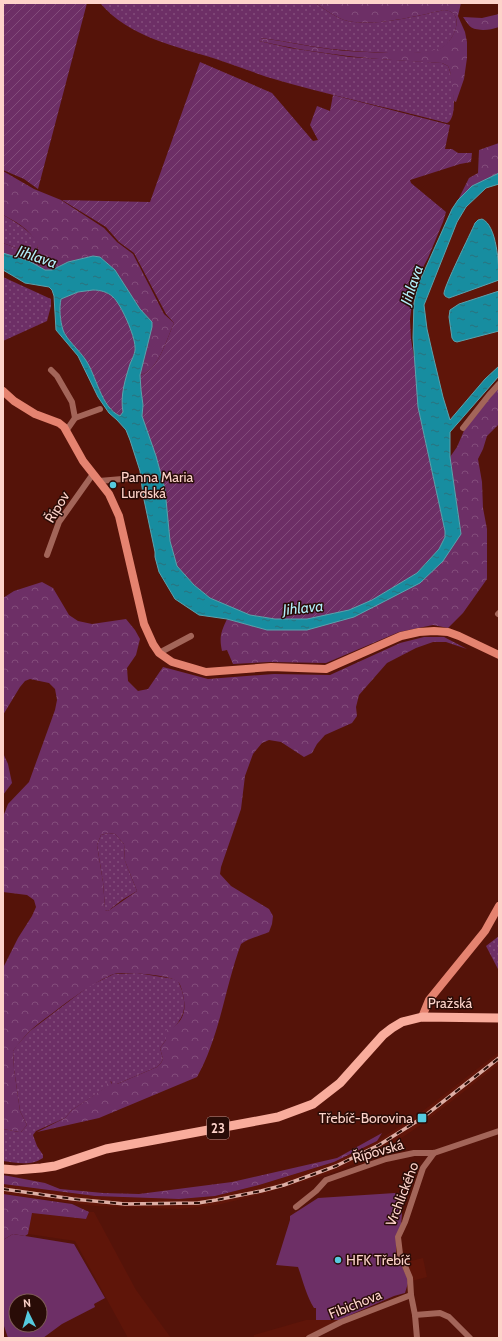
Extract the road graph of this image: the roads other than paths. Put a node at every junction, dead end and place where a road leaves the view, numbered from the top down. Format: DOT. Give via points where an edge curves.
graph roads {
  1 [pos="51,370"];
  2 [pos="499,384"];
  3 [pos="3,391"];
  4 [pos="100,409"];
  5 [pos="75,418"];
  6 [pos="463,428"];
  7 [pos="66,431"];
  8 [pos="93,474"];
  9 [pos="134,478"];
  10 [pos="99,481"];
  11 [pos="47,555"];
  12 [pos="191,636"];
  13 [pos="159,653"];
  14 [pos="499,655"];
  15 [pos="499,906"];
  16 [pos="422,1017"];
  17 [pos="499,1018"];
  18 [pos="499,1131"];
  19 [pos="434,1153"];
  20 [pos="3,1169"];
  21 [pos="296,1207"];
  22 [pos="411,1295"];
  23 [pos="415,1315"];
  24 [pos="460,1328"];
  25 [pos="312,1337"];
  26 [pos="417,1338"];
  27 [pos="461,1338"];
  28 [pos="470,1338"];
  1 -- 5 [label="street" via="72,402"];
  2 -- 6 [label="street"];
  3 -- 7 [label="street" via="35,414 60,424"];
  4 -- 5 [label="street"];
  5 -- 7 [label="street"];
  7 -- 8 [label="street"];
  8 -- 10 [label="street"];
  8 -- 11 [label="street, Řípov" via="59,522"];
  9 -- 10 [label="street"];
  10 -- 13 [label="street" via="109,494 119,516 144,624"];
  12 -- 13 [label="street"];
  13 -- 14 [label="street" via="172,662 206,672 270,667 326,669 401,636 434,631 459,636"];
  15 -- 16 [label="street" via="485,930 429,1000"];
  16 -- 17 [label="main road, Pražská / 23"];
  16 -- 20 [label="main road, Pražská / 23" via="402,1022 392,1028 340,1083 312,1104 278,1117 106,1150 55,1166"];
  18 -- 19 [label="street, Řípovská"];
  19 -- 21 [label="street, Řípovská" via="414,1153 386,1159 326,1180"];
  19 -- 22 [label="street, Vrchlického" via="423,1168 398,1237 400,1254 410,1278"];
  22 -- 23 [label="street, Vrchlického"];
  22 -- 25 [label="street, Fibichova" via="341,1322"];
  23 -- 24 [label="street" via="440,1313 449,1317"];
  23 -- 26 [label="street, Vrchlického"];
  24 -- 27 [label="street"];
  24 -- 28 [label="street"];
}
